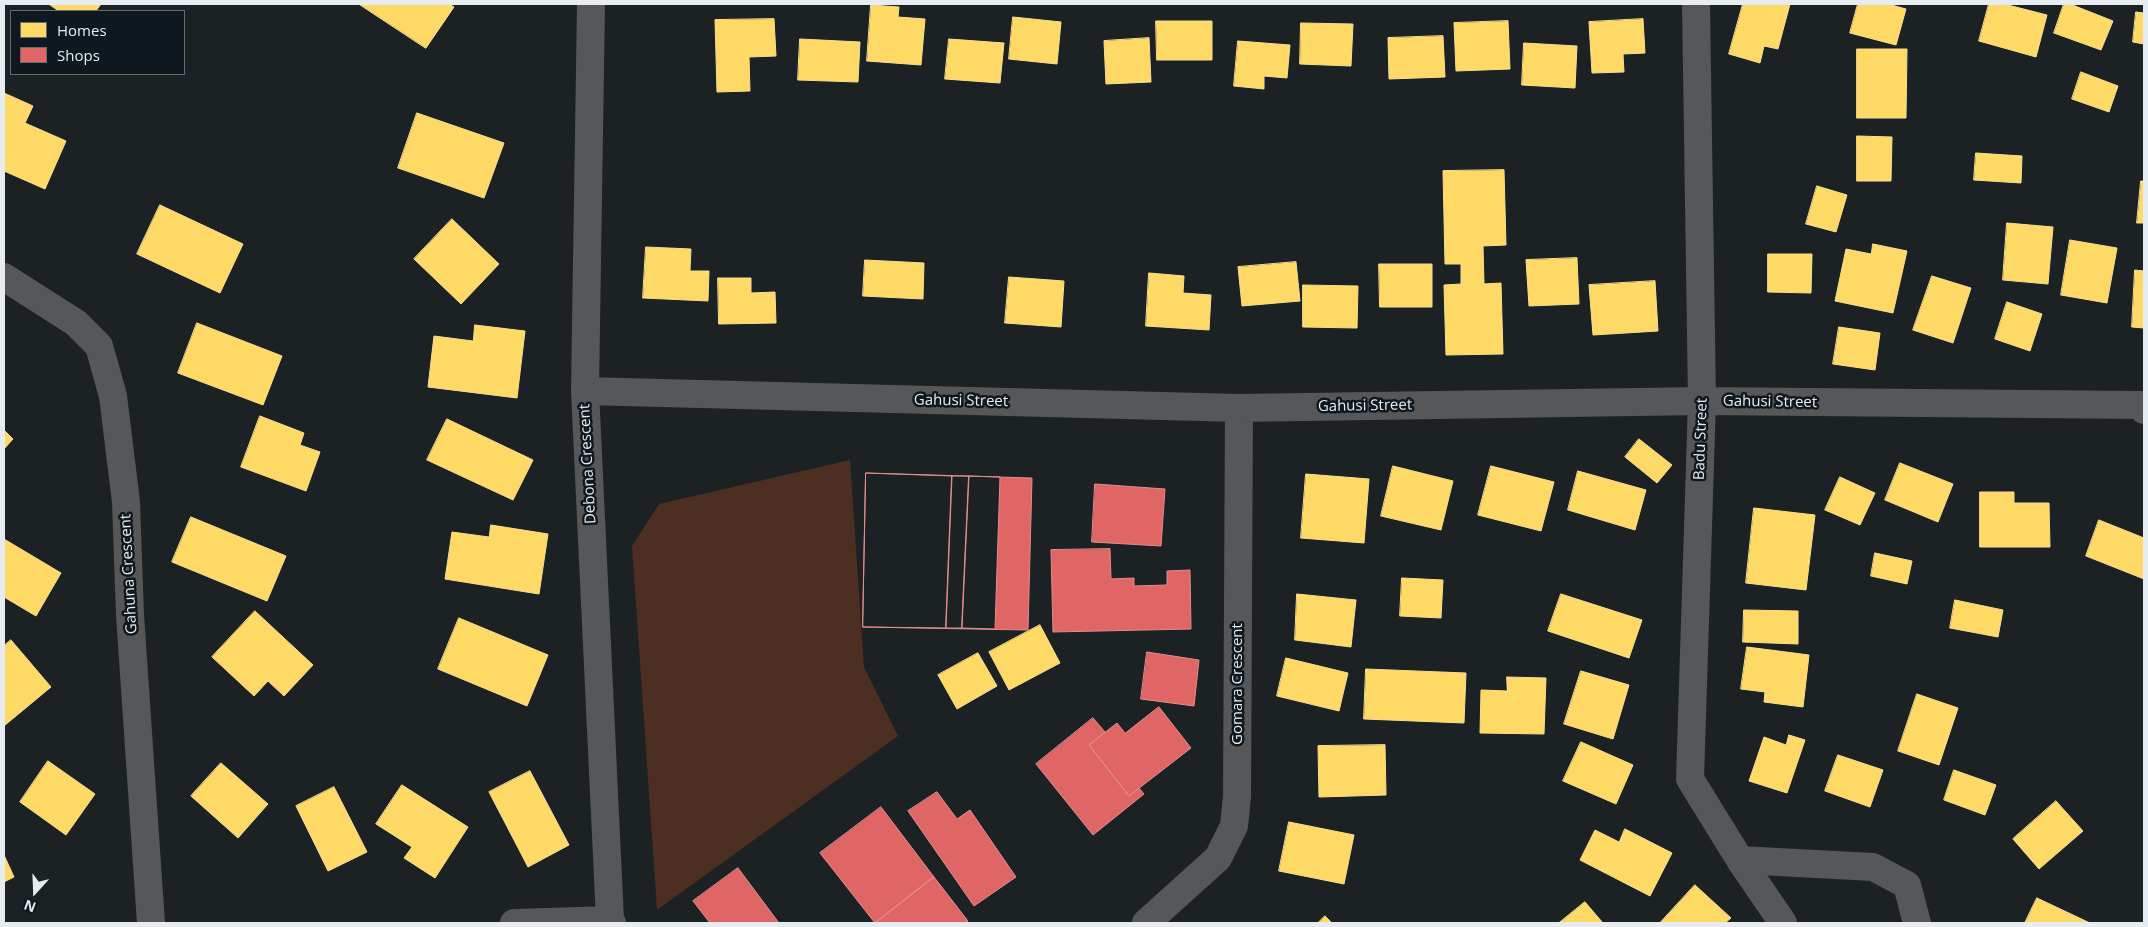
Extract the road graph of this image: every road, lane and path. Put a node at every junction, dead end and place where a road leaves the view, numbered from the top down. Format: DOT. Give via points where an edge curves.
graph roads {
  1 [pos="591,4"];
  2 [pos="1696,4"];
  3 [pos="4,277"];
  4 [pos="585,392"];
  5 [pos="1702,401"];
  6 [pos="1238,408"];
  7 [pos="2144,410"];
  8 [pos="1740,860"];
  9 [pos="611,921"];
  10 [pos="151,923"];
  11 [pos="514,923"];
  12 [pos="1146,923"];
  13 [pos="1783,923"];
  14 [pos="1917,923"];
  1 -- 4 [label="street, Debona Crescent"];
  2 -- 5 [label="street, Badu Street"];
  3 -- 10 [label="street, Gahuna Crescent" via="76,323 99,346 113,396 126,502 130,615"];
  4 -- 6 [label="street, Gahusi Street"];
  4 -- 9 [label="street, Debona Crescent"];
  5 -- 6 [label="street, Gahusi Street"];
  5 -- 7 [label="street, Gahusi Street" via="2141,406"];
  5 -- 8 [label="street, Badu Street" via="1690,778"];
  6 -- 12 [label="street, Gomara Crescent" via="1237,796 1234,826 1218,858"];
  8 -- 13 [label="street, Badu Street"];
  8 -- 14 [label="street" via="1873,867 1907,884"];
  9 -- 11 [label="street"];
}
